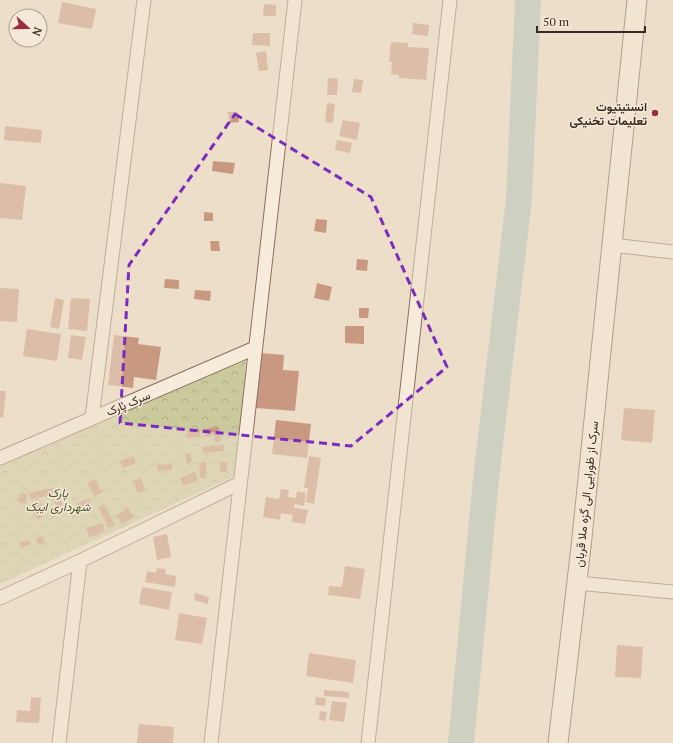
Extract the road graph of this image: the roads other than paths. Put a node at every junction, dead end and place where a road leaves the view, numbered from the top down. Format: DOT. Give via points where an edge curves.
graph roads {
  1 [pos="144,0"];
  2 [pos="295,0"];
  3 [pos="450,0"];
  4 [pos="638,0"];
  5 [pos="612,245"];
  6 [pos="673,252"];
  7 [pos="255,348"];
  8 [pos="92,418"];
  9 [pos="0,458"];
  10 [pos="240,483"];
  11 [pos="80,561"];
  12 [pos="577,583"];
  13 [pos="673,592"];
  14 [pos="0,598"];
  15 [pos="59,743"];
  16 [pos="211,743"];
  17 [pos="368,743"];
  18 [pos="558,743"];
  1 -- 8 [label="street"];
  2 -- 7 [label="street"];
  3 -- 17 [label="street"];
  4 -- 5 [label="street, سرک از ظورایی الی گزه ملا قربان"];
  5 -- 6 [label="street"];
  5 -- 12 [label="street, سرک از ظورایی الی گزه ملا قربان"];
  7 -- 8 [label="street, سرک پارک"];
  7 -- 10 [label="street"];
  8 -- 9 [label="street, سرک پارک"];
  10 -- 11 [label="street"];
  10 -- 16 [label="street"];
  11 -- 14 [label="street"];
  11 -- 15 [label="street"];
  12 -- 13 [label="street"];
  12 -- 18 [label="street, سرک از ظورایی الی گزه ملا قربان"];
}
